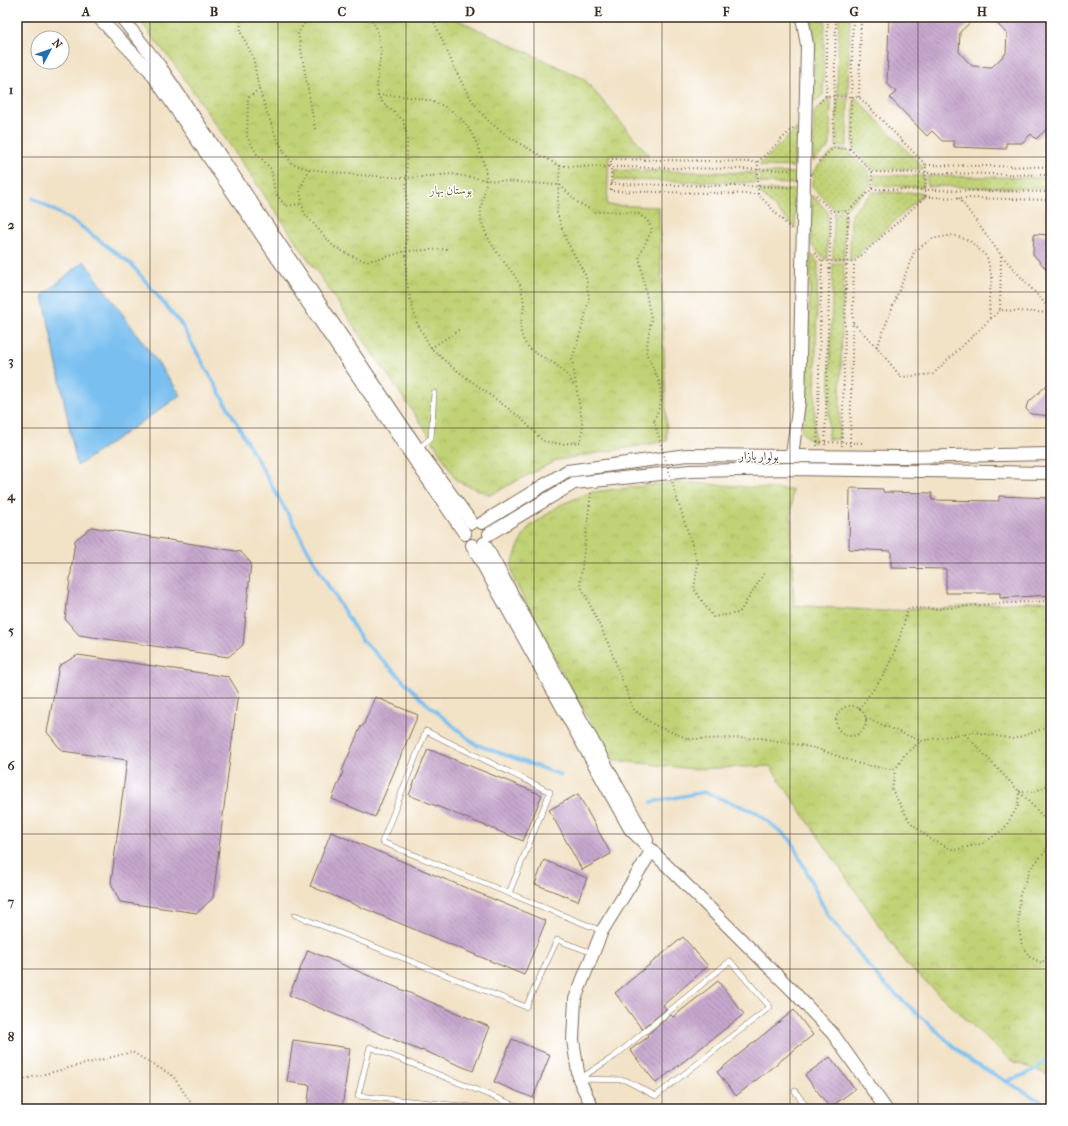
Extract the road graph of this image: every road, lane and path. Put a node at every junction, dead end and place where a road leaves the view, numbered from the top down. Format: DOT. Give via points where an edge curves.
graph roads {
  1 [pos="98,17"];
  2 [pos="122,17"];
  3 [pos="213,17"];
  4 [pos="222,17"];
  5 [pos="240,17"];
  6 [pos="315,17"];
  7 [pos="370,17"];
  8 [pos="432,17"];
  9 [pos="802,17"];
  10 [pos="828,17"];
  11 [pos="836,17"];
  12 [pos="853,17"];
  13 [pos="861,17"];
  14 [pos="259,89"];
  15 [pos="378,95"];
  16 [pos="826,96"];
  17 [pos="834,96"];
  18 [pos="851,96"];
  19 [pos="859,96"];
  20 [pos="813,109"];
  21 [pos="798,123"];
  22 [pos="315,129"];
  23 [pos="833,148"];
  24 [pos="850,148"];
  25 [pos="758,162"];
  26 [pos="926,165"];
  27 [pos="560,166"];
  28 [pos="611,166"];
  29 [pos="812,168"];
  30 [pos="1051,168"];
  31 [pos="309,169"];
  32 [pos="758,170"];
  33 [pos="797,170"];
  34 [pos="872,172"];
  35 [pos="925,173"];
  36 [pos="1051,175"];
  37 [pos="407,178"];
  38 [pos="487,180"];
  39 [pos="611,184"];
  40 [pos="560,185"];
  41 [pos="758,186"];
  42 [pos="797,187"];
  43 [pos="872,189"];
  44 [pos="811,190"];
  45 [pos="925,190"];
  46 [pos="1051,192"];
  47 [pos="758,194"];
  48 [pos="925,197"];
  49 [pos="958,198"];
  50 [pos="1051,200"];
  51 [pos="302,204"];
  52 [pos="831,210"];
  53 [pos="848,211"];
  54 [pos="796,234"];
  55 [pos="448,249"];
  56 [pos="406,251"];
  57 [pos="814,252"];
  58 [pos="1001,255"];
  59 [pos="822,261"];
  60 [pos="830,261"];
  61 [pos="847,262"];
  62 [pos="854,262"];
  63 [pos="1000,310"];
  64 [pos="1051,312"];
  65 [pos="990,319"];
  66 [pos="853,324"];
  67 [pos="459,330"];
  68 [pos="431,348"];
  69 [pos="877,348"];
  70 [pos="577,389"];
  71 [pos="434,394"];
  72 [pos="817,442"];
  73 [pos="825,442"];
  74 [pos="842,442"];
  75 [pos="850,443"];
  76 [pos="864,443"];
  77 [pos="817,448"];
  78 [pos="825,448"];
  79 [pos="418,449"];
  80 [pos="842,449"];
  81 [pos="850,449"];
  82 [pos="1051,454"];
  83 [pos="792,456"];
  84 [pos="1051,473"];
  85 [pos="591,492"];
  86 [pos="477,523"];
  87 [pos="465,534"];
  88 [pos="482,541"];
  89 [pos="765,572"];
  90 [pos="1051,601"];
  91 [pos="859,709"];
  92 [pos="866,718"];
  93 [pos="1051,726"];
  94 [pos="965,734"];
  95 [pos="921,741"];
  96 [pos="895,770"];
  97 [pos="1051,783"];
  98 [pos="1019,791"];
  99 [pos="1051,825"];
  100 [pos="1051,845"];
  101 [pos="652,850"];
  102 [pos="509,893"];
  103 [pos="295,915"];
  104 [pos="602,931"];
  105 [pos="1051,951"];
  106 [pos="593,953"];
  107 [pos="579,1079"];
  108 [pos="17,1082"];
  109 [pos="795,1091"];
  110 [pos="196,1109"];
  111 [pos="494,1109"];
  112 [pos="524,1109"];
  113 [pos="593,1109"];
  114 [pos="808,1109"];
  115 [pos="886,1109"];
  1 -- 87 [label="street" via="150,71"];
  2 -- 79 [label="street" via="163,71"];
  3 -- 4 [label="path"];
  5 -- 14 [label="path" via="241,33 253,56"];
  6 -- 22 [label="path" via="304,24 298,33"];
  7 -- 15 [label="path" via="377,29 381,51"];
  8 -- 27 [label="path" via="466,91 484,115 503,132"];
  9 -- 83 [label="street" via="807,45 800,387"];
  10 -- 16 [label="path"];
  11 -- 17 [label="path"];
  12 -- 18 [label="path"];
  13 -- 19 [label="path"];
  14 -- 31 [label="path" via="284,152 292,164"];
  14 -- 51 [label="path" via="248,98 247,138 271,169 275,193 286,206"];
  15 -- 37 [label="path" via="383,103 403,120 407,136"];
  15 -- 38 [label="path" via="429,100 449,108 464,121 475,140"];
  16 -- 17 [label="path"];
  16 -- 20 [label="path"];
  17 -- 18 [label="path"];
  17 -- 23 [label="path"];
  18 -- 19 [label="path"];
  18 -- 24 [label="path"];
  19 -- 26 [label="path"];
  21 -- 25 [label="path"];
  23 -- 24 [label="path"];
  23 -- 29 [label="path"];
  24 -- 34 [label="path"];
  25 -- 28 [label="path" via="612,159"];
  25 -- 32 [label="path"];
  26 -- 30 [label="path"];
  26 -- 35 [label="path"];
  27 -- 28 [label="path"];
  27 -- 40 [label="path"];
  28 -- 32 [label="path"];
  28 -- 39 [label="path"];
  31 -- 37 [label="path"];
  31 -- 51 [label="path" via="300,190"];
  32 -- 33 [label="path"];
  32 -- 41 [label="path"];
  34 -- 35 [label="path"];
  34 -- 43 [label="path"];
  35 -- 36 [label="path"];
  35 -- 45 [label="path"];
  37 -- 38 [label="path" via="452,174"];
  37 -- 56 [label="path"];
  38 -- 40 [label="path"];
  38 -- 70 [label="path" via="482,221 487,236 521,287 524,304 520,326 523,339 534,353 553,362 567,374"];
  39 -- 41 [label="path"];
  39 -- 47 [label="path" via="611,191"];
  40 -- 70 [label="path" via="557,213 566,240 586,276 589,300 572,360"];
  40 -- 89 [label="path, bridge" via="577,202 594,212 637,213 647,220 652,230 639,256 651,319 646,353 660,382 661,402 654,421 698,563 694,589 713,617 739,613"];
  41 -- 42 [label="path"];
  41 -- 47 [label="path"];
  43 -- 45 [label="path"];
  43 -- 53 [label="path"];
  44 -- 52 [label="path"];
  45 -- 46 [label="path"];
  45 -- 48 [label="path"];
  47 -- 54 [label="path"];
  48 -- 49 [label="path"];
  48 -- 62 [label="path"];
  49 -- 50 [label="path"];
  49 -- 58 [label="path"];
  51 -- 56 [label="path" via="304,213 318,231 333,246 350,255 365,261"];
  52 -- 53 [label="path"];
  52 -- 60 [label="path"];
  53 -- 61 [label="path"];
  55 -- 56 [label="path"];
  56 -- 68 [label="path" via="406,278 410,299 417,323"];
  57 -- 59 [label="path"];
  58 -- 63 [label="path"];
  58 -- 64 [label="path"];
  59 -- 60 [label="path"];
  59 -- 72 [label="path"];
  60 -- 61 [label="path"];
  60 -- 73 [label="path"];
  61 -- 62 [label="path"];
  61 -- 74 [label="path"];
  62 -- 66 [label="path"];
  63 -- 64 [label="path"];
  63 -- 65 [label="path"];
  65 -- 69 [label="path" via="933,374 901,377"];
  65 -- 69 [label="path" via="992,278 987,257 970,241 953,236 931,239 914,252"];
  66 -- 69 [label="path"];
  66 -- 75 [label="path"];
  67 -- 68 [label="path"];
  68 -- 70 [label="path" via="520,418 543,441 561,444 580,442 583,428"];
  71 -- 79 [label="lane" via="431,438"];
  72 -- 73 [label="path"];
  72 -- 77 [label="path"];
  73 -- 74 [label="path"];
  73 -- 78 [label="path"];
  74 -- 75 [label="path"];
  74 -- 80 [label="path"];
  75 -- 76 [label="path"];
  75 -- 81 [label="path"];
  79 -- 86 [label="street"];
  82 -- 83 [label="street, بولوار بازار"];
  83 -- 86 [label="street, بولوار بازار" via="687,455 568,471"];
  84 -- 88 [label="street" via="790,469 698,471 574,483"];
  85 -- 96 [label="path" via="580,584 608,643 633,709 654,725 689,739 761,738 815,748 860,764"];
  86 -- 87 [label="street" via="469,524"];
  86 -- 88 [label="street" via="488,527"];
  87 -- 88 [label="street" via="468,543"];
  88 -- 101 [label="street"];
  90 -- 91 [label="path" via="908,609 898,643 885,672"];
  91 -- 92 [label="path"];
  91 -- 92 [label="path" via="850,707 840,711 836,720 839,730 847,736 857,735 865,728"];
  92 -- 95 [label="path"];
  93 -- 94 [label="path" via="1014,739 973,732"];
  94 -- 95 [label="path"];
  94 -- 98 [label="path"];
  95 -- 96 [label="path" via="905,754"];
  96 -- 98 [label="path" via="892,790 910,822 930,839 954,850 984,843 1004,828 1018,806"];
  97 -- 98 [label="path" via="1035,792"];
  98 -- 99 [label="path"];
  100 -- 105 [label="path" via="1031,868 1020,894 1018,923 1022,946 1030,957 1042,963"];
  101 -- 104 [label="street"];
  101 -- 115 [label="street" via="833,1034"];
  102 -- 102 [label="lane" via="382,842 426,731 550,792"];
  102 -- 104 [label="lane"];
  103 -- 106 [label="lane" via="526,1007 557,940"];
  104 -- 106 [label="street"];
  106 -- 107 [label="street" via="575,999 573,1040"];
  107 -- 107 [label="lane" via="625,1080 656,1096 770,1007 730,961 615,1056"];
  107 -- 113 [label="street"];
  108 -- 110 [label="path" via="132,1052 174,1076"];
  109 -- 114 [label="lane"];
  111 -- 112 [label="lane" via="358,1096 370,1047"];
}
